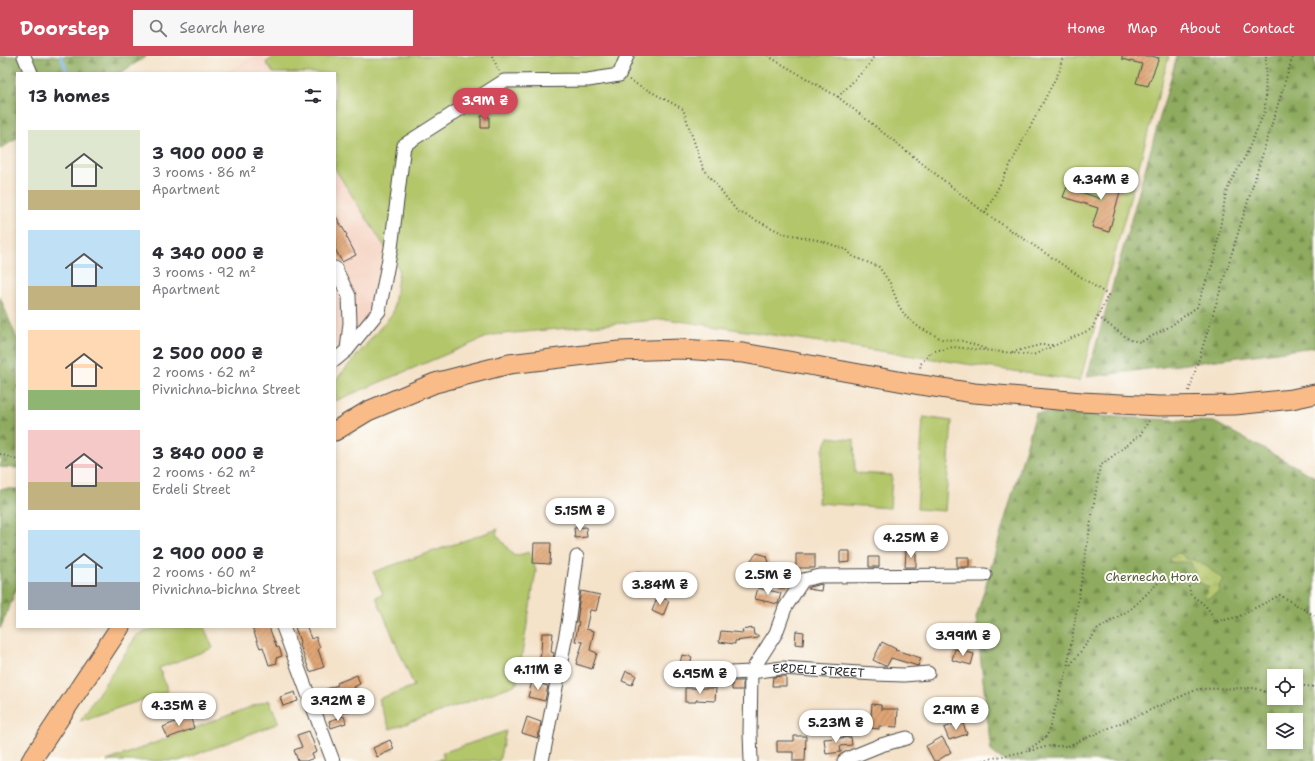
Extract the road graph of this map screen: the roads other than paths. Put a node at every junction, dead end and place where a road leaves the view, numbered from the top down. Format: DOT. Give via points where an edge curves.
graph roads {
  1 [pos="24,56"];
  2 [pos="627,56"];
  3 [pos="31,72"];
  4 [pos="336,270"];
  5 [pos="347,350"];
  6 [pos="336,359"];
  7 [pos="1315,394"];
  8 [pos="336,429"];
  9 [pos="577,557"];
  10 [pos="986,575"];
  11 [pos="119,628"];
  12 [pos="283,628"];
  13 [pos="751,672"];
  14 [pos="928,673"];
  15 [pos="710,674"];
  16 [pos="906,738"];
  17 [pos="31,761"];
  18 [pos="333,761"];
  19 [pos="542,761"];
  20 [pos="751,761"];
  21 [pos="844,761"];
  1 -- 3 [label="street"];
  2 -- 5 [label="street" via="619,75 588,80 504,81 404,145 391,248 379,311"];
  4 -- 5 [label="street" via="349,296"];
  5 -- 6 [label="street"];
  7 -- 8 [label="highway" via="1235,405 1159,406 1082,402 974,393 743,353 681,349 619,350 509,364 436,383 368,411"];
  9 -- 19 [label="street" via="568,624"];
  10 -- 13 [label="street" via="820,576 803,580"];
  11 -- 17 [label="highway"];
  12 -- 18 [label="street"];
  13 -- 14 [label="street, ERDELI STREET" via="782,668 904,675"];
  13 -- 15 [label="street, ERDELI STREET"];
  13 -- 20 [label="street"];
  16 -- 21 [label="street" via="881,745"];
}
